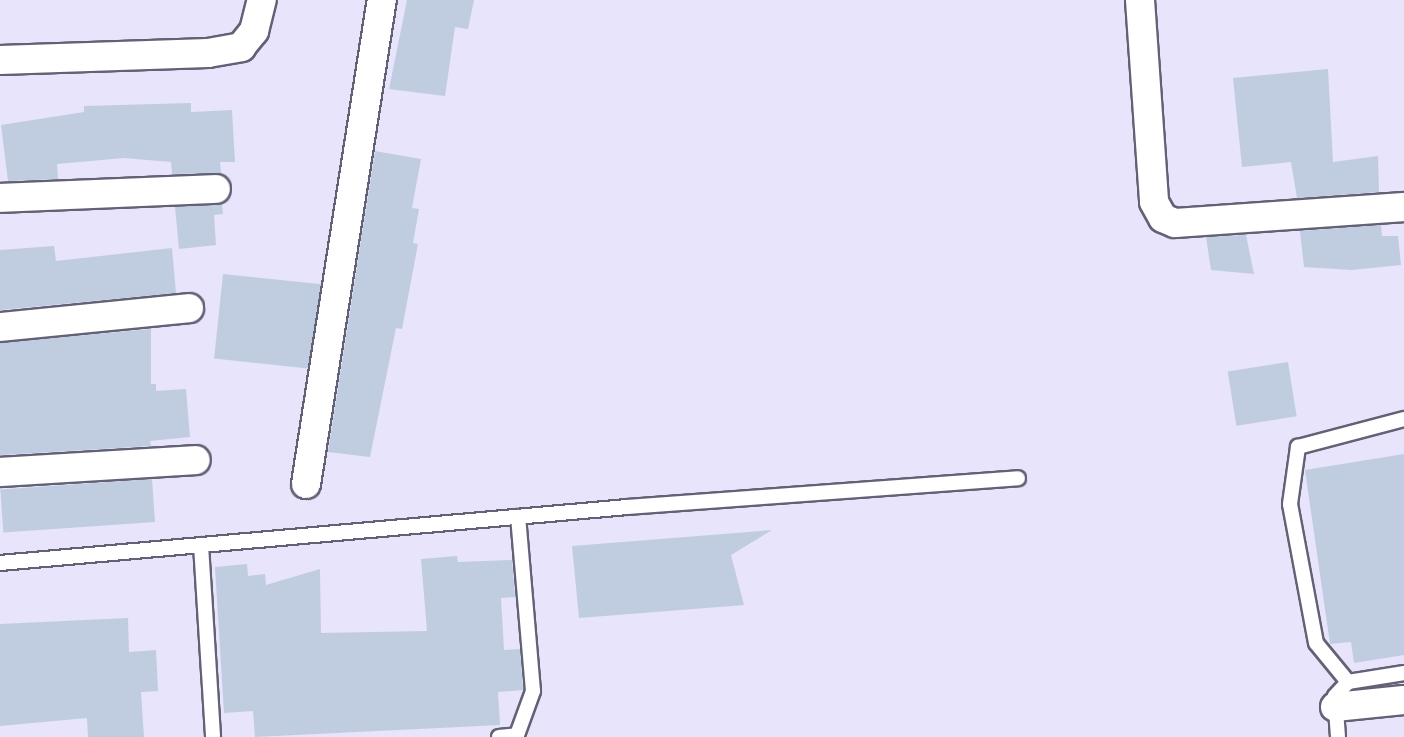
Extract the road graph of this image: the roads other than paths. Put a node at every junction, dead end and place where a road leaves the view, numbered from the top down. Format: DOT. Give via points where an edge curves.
graph roads {
  1 [pos="262,0"];
  2 [pos="382,0"];
  3 [pos="1140,0"];
  4 [pos="0,60"];
  5 [pos="216,189"];
  6 [pos="0,198"];
  7 [pos="1404,206"];
  8 [pos="189,308"];
  9 [pos="0,327"];
  10 [pos="1404,419"];
  11 [pos="196,460"];
  12 [pos="0,472"];
  13 [pos="1018,478"];
  14 [pos="306,484"];
  15 [pos="518,517"];
  16 [pos="201,545"];
  17 [pos="0,563"];
  18 [pos="1404,673"];
  19 [pos="1348,682"];
  20 [pos="1404,700"];
  21 [pos="1335,707"];
  22 [pos="213,737"];
  23 [pos="499,737"];
  24 [pos="1338,737"];
  1 -- 4 [label="street" via="254,32 241,47 208,53"];
  2 -- 14 [label="street"];
  3 -- 7 [label="street" via="1154,202 1163,218 1175,223"];
  5 -- 6 [label="street"];
  8 -- 9 [label="street"];
  10 -- 19 [label="lane" via="1298,447 1290,504 1316,643"];
  11 -- 12 [label="street"];
  13 -- 15 [label="lane"];
  15 -- 16 [label="lane"];
  15 -- 23 [label="lane" via="533,691 517,735"];
  16 -- 17 [label="lane"];
  16 -- 22 [label="lane"];
  18 -- 19 [label="lane"];
  19 -- 21 [label="lane" via="1335,696"];
  20 -- 21 [label="street"];
  21 -- 24 [label="lane"];
}
